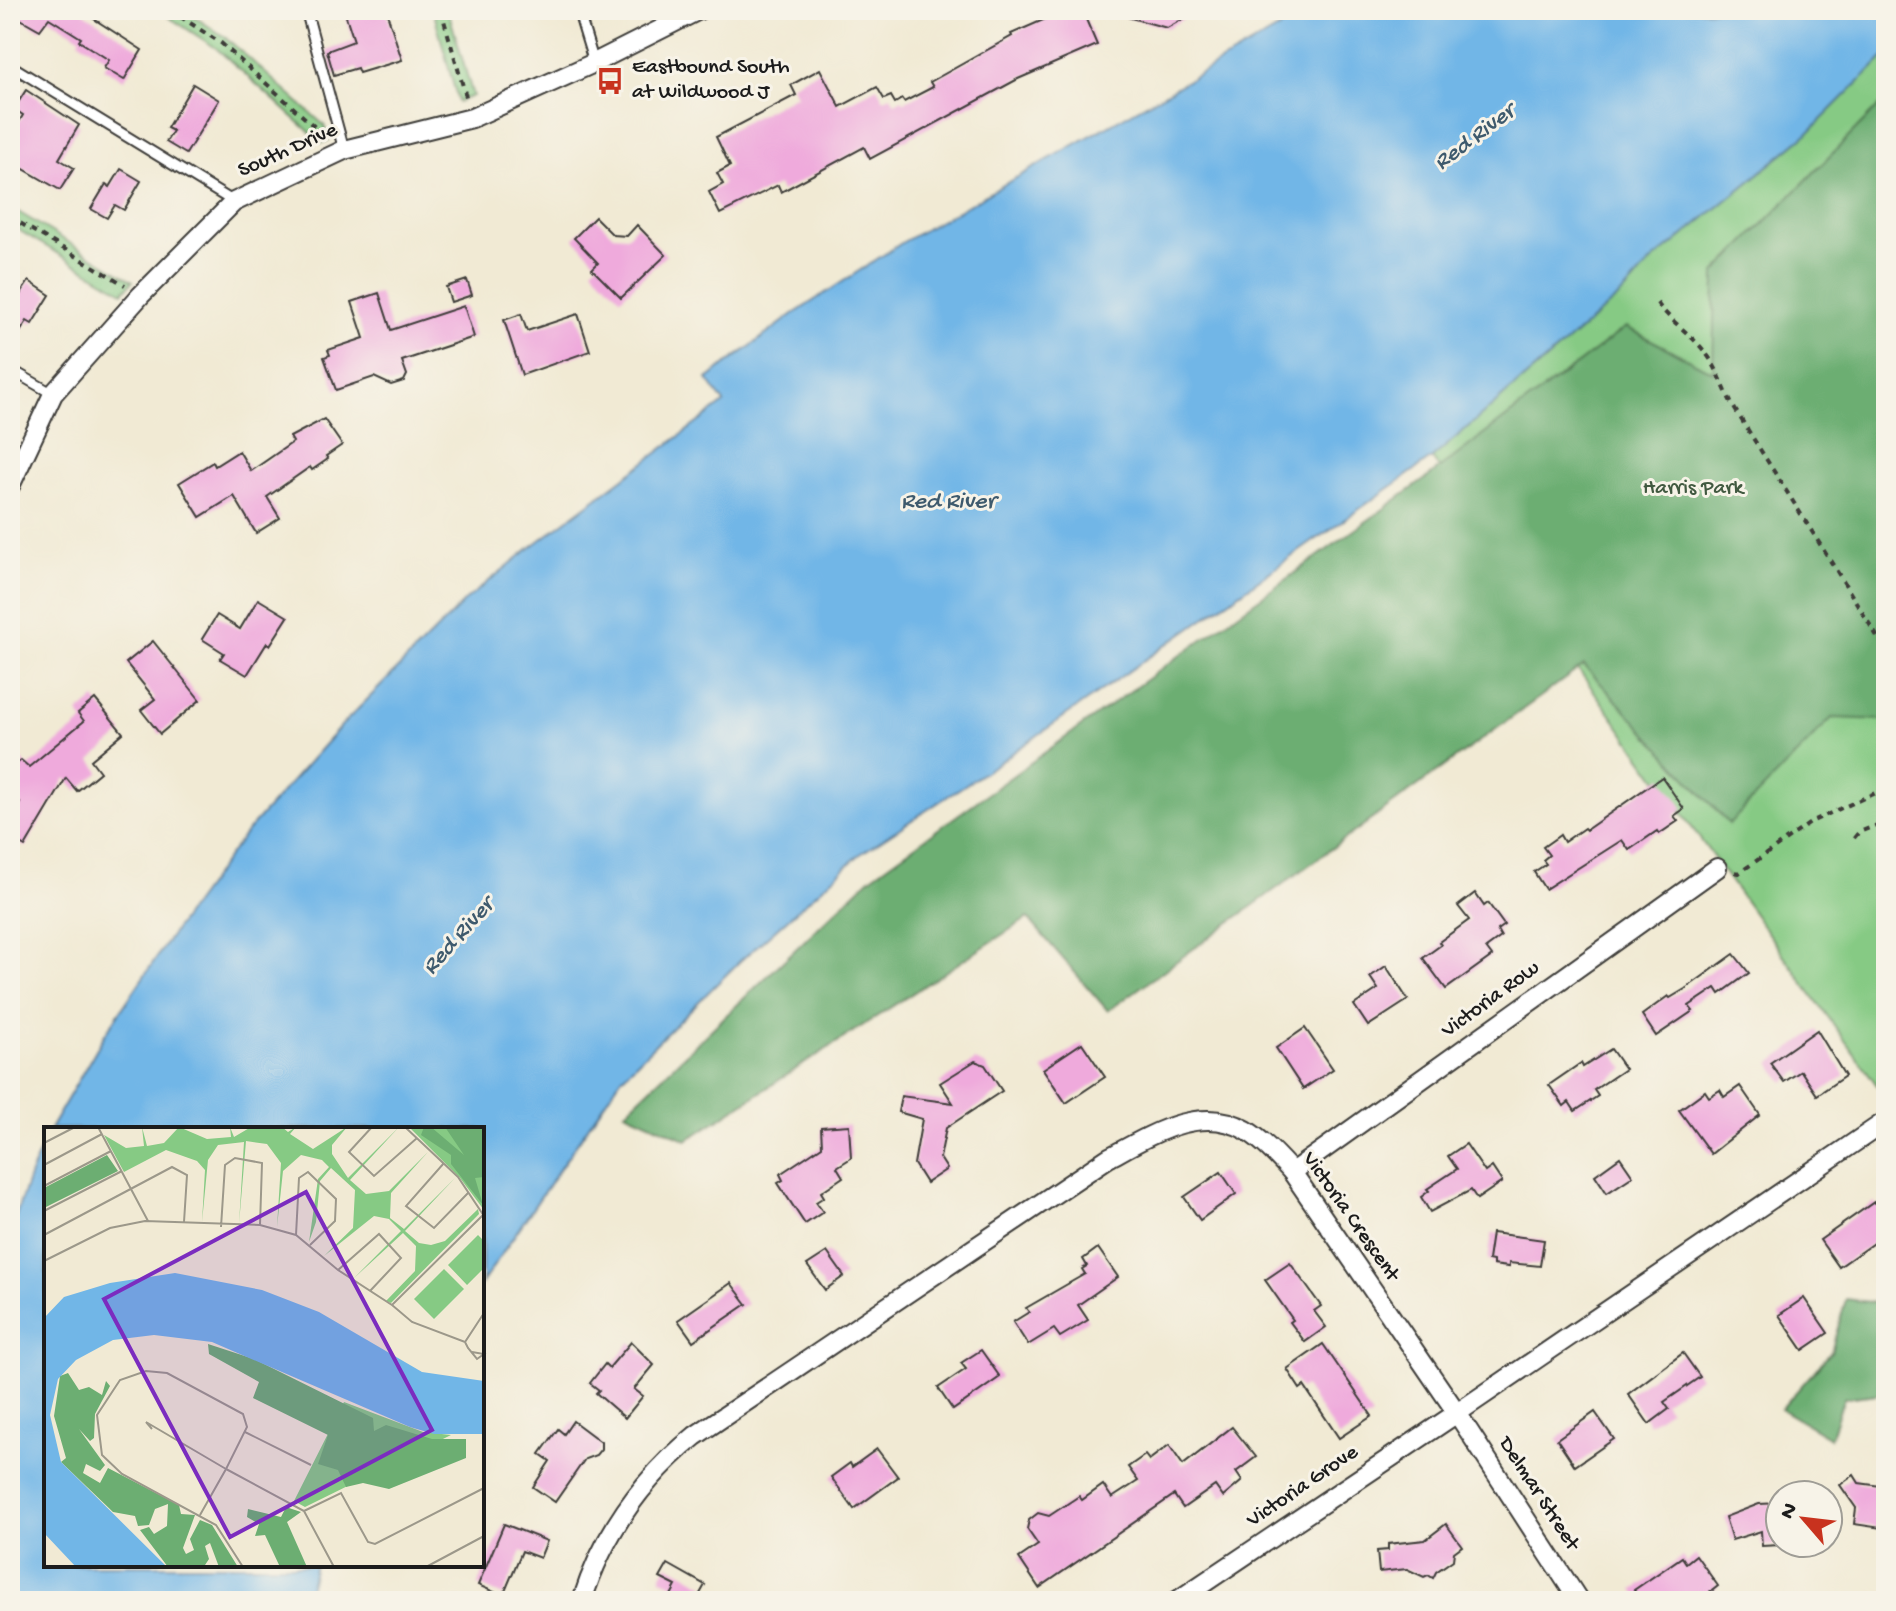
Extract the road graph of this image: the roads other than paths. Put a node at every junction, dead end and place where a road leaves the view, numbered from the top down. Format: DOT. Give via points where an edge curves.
graph roads {
  1 [pos="306,10"];
  2 [pos="578,10"];
  3 [pos="699,10"];
  4 [pos="594,63"];
  5 [pos="10,65"];
  6 [pos="344,150"];
  7 [pos="234,202"];
  8 [pos="10,369"];
  9 [pos="53,394"];
  10 [pos="10,486"];
  11 [pos="1717,868"];
  12 [pos="1886,1121"];
  13 [pos="1292,1172"];
  14 [pos="1457,1413"];
  15 [pos="582,1601"];
  16 [pos="1177,1601"];
  17 [pos="1579,1601"];
  1 -- 6 [label="lane"];
  2 -- 4 [label="lane"];
  3 -- 4 [label="street, South Drive"];
  4 -- 6 [label="street, South Drive" via="472,118"];
  5 -- 7 [label="lane"];
  6 -- 7 [label="street, South Drive"];
  7 -- 9 [label="street, South Drive"];
  8 -- 9 [label="lane"];
  9 -- 10 [label="street, South Drive"];
  11 -- 13 [label="street, Victoria Row"];
  12 -- 14 [label="street"];
  13 -- 14 [label="street, Victoria Crescent"];
  13 -- 15 [label="street, Victoria Crescent" via="1245,1130 1202,1120 1177,1124 1108,1158 667,1459 604,1544"];
  14 -- 16 [label="street, Victoria Grove"];
  14 -- 17 [label="street, Delmar Street"];
}
